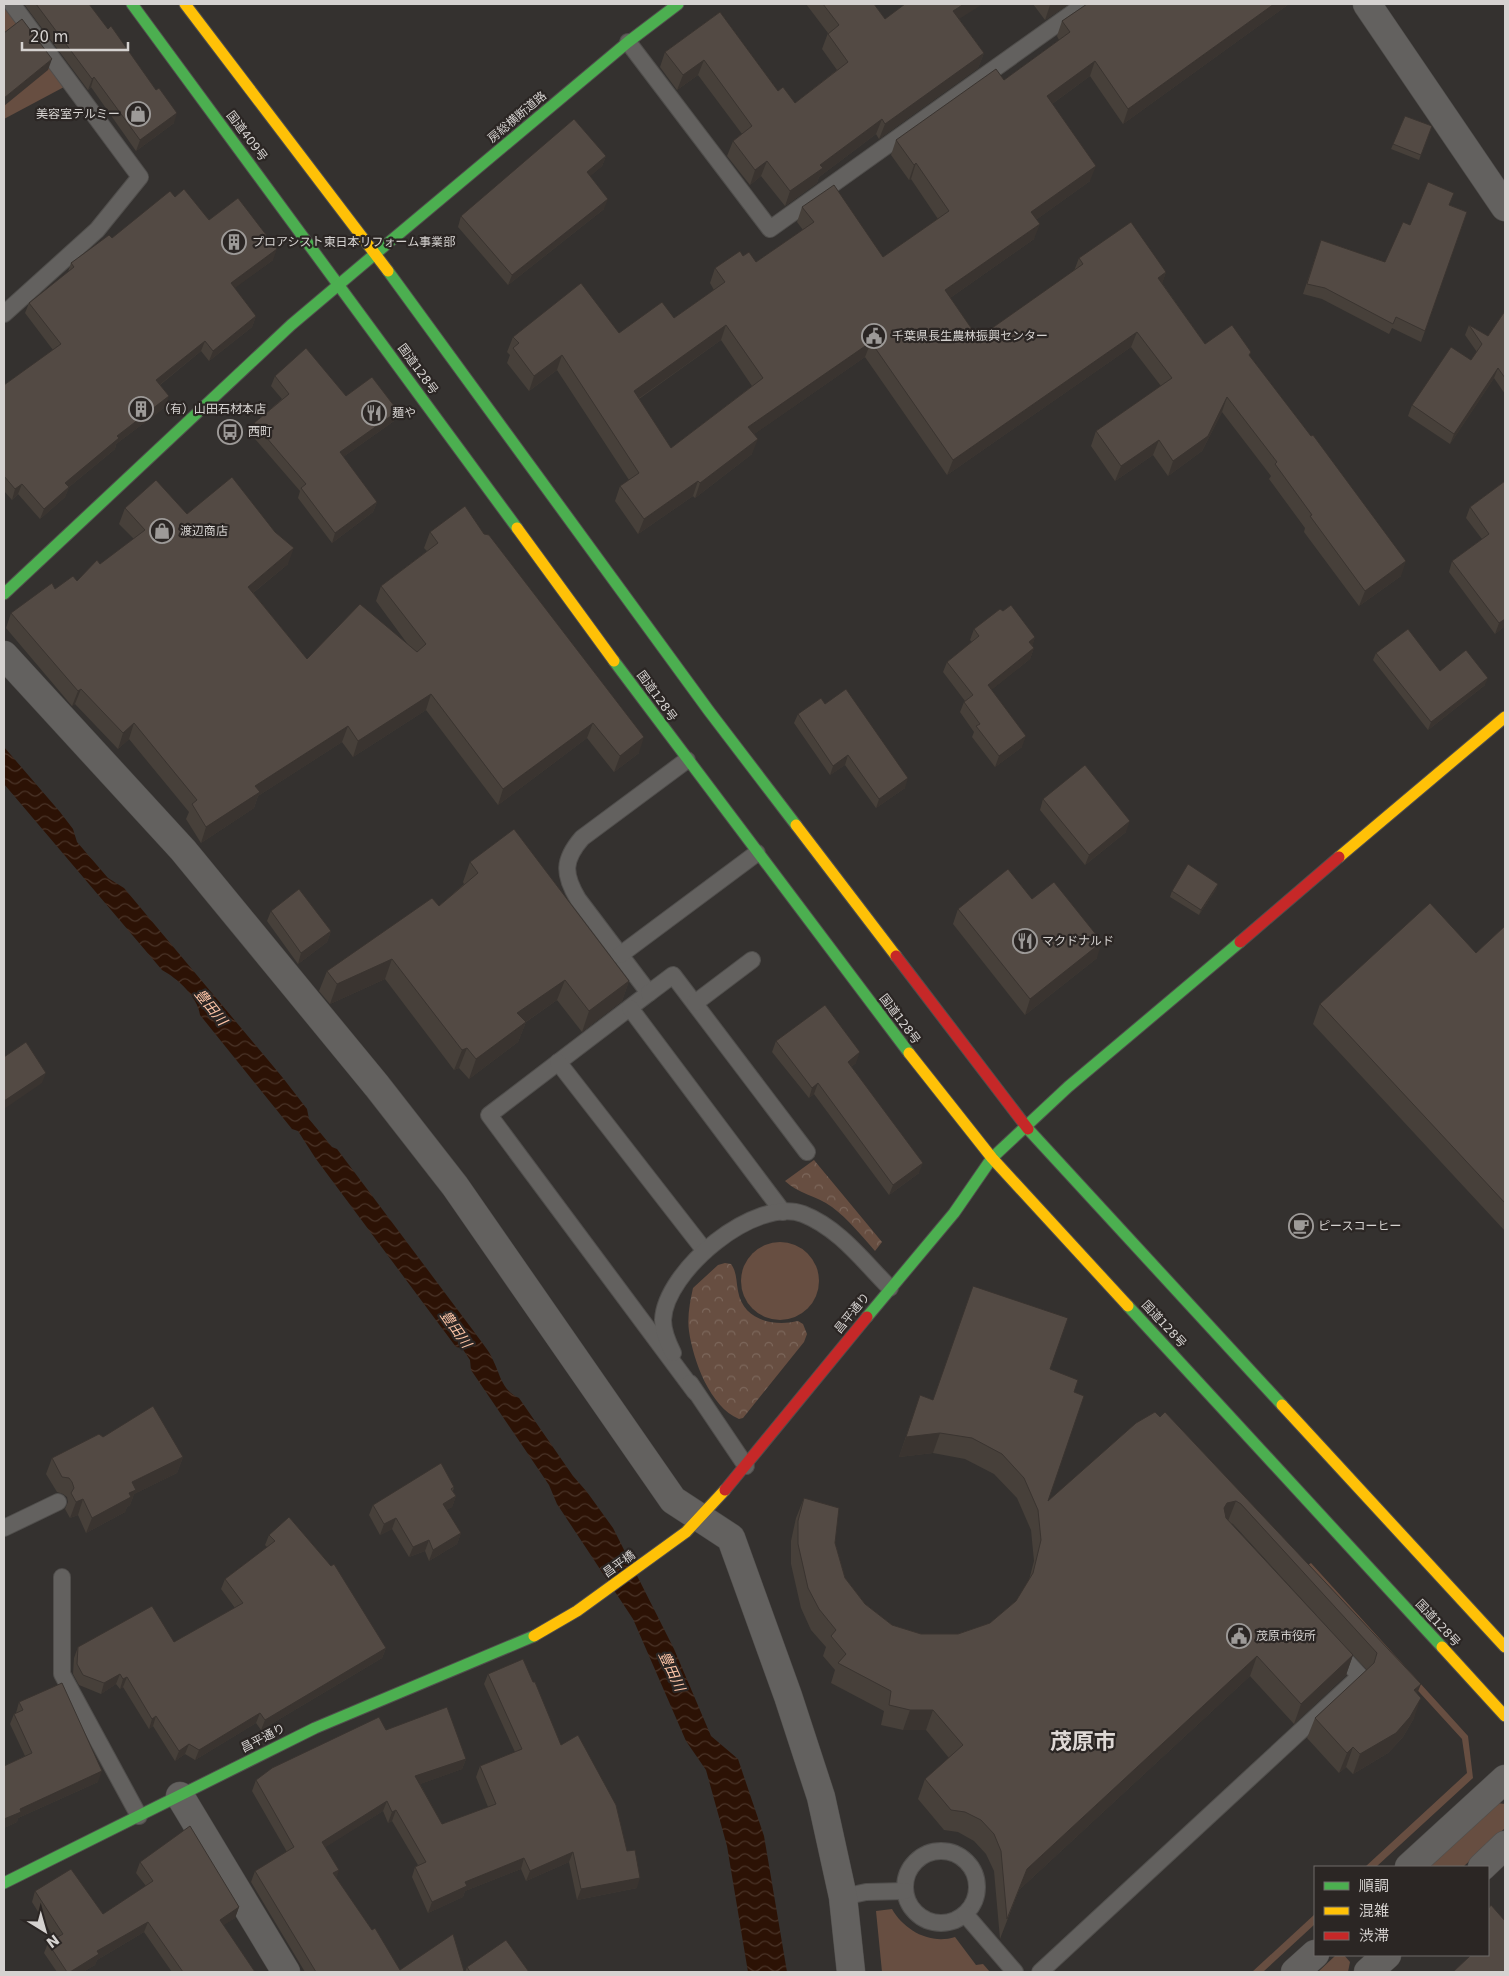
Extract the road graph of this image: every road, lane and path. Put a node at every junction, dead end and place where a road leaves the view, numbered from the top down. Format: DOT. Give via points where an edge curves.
graph roads {
  1 [pos="12,4"];
  2 [pos="132,4"];
  3 [pos="185,4"];
  4 [pos="678,4"];
  5 [pos="1086,4"];
  6 [pos="1367,4"];
  7 [pos="628,42"];
  8 [pos="1505,207"];
  9 [pos="375,254"];
  10 [pos="340,285"];
  11 [pos="4,314"];
  12 [pos="4,594"];
  13 [pos="4,654"];
  14 [pos="1505,717"];
  15 [pos="687,760"];
  16 [pos="757,853"];
  17 [pos="620,955"];
  18 [pos="752,960"];
  19 [pos="649,993"];
  20 [pos="695,1003"];
  21 [pos="630,1008"];
  22 [pos="558,1062"];
  23 [pos="1026,1127"];
  24 [pos="807,1152"];
  25 [pos="992,1158"];
  26 [pos="783,1212"];
  27 [pos="705,1251"];
  28 [pos="890,1288"];
  29 [pos="695,1392"];
  30 [pos="746,1466"];
  31 [pos="58,1502"];
  32 [pos="700,1518"];
  33 [pos="4,1528"];
  34 [pos="62,1576"];
  35 [pos="542,1632"];
  36 [pos="1327,1640"];
  37 [pos="1505,1647"];
  38 [pos="1505,1716"];
  39 [pos="1505,1779"];
  40 [pos="180,1796"];
  41 [pos="139,1816"];
  42 [pos="1505,1845"];
  43 [pos="1410,1866"];
  44 [pos="1483,1866"];
  45 [pos="4,1883"];
  46 [pos="905,1891"];
  47 [pos="843,1897"];
  48 [pos="965,1914"];
  49 [pos="1314,1955"];
  50 [pos="286,1972"];
  51 [pos="851,1972"];
  52 [pos="1015,1972"];
  53 [pos="1040,1972"];
  54 [pos="1296,1972"];
  1 -- 11 [label="lane" via="140,177 97,230"];
  2 -- 10 [label="main road, 国道409号"];
  3 -- 9 [label="main road"];
  4 -- 7 [label="main road, 房総横断道路"];
  5 -- 7 [label="lane" via="770,229"];
  6 -- 8 [label="street"];
  7 -- 9 [label="main road, 房総横断道路"];
  9 -- 10 [label="main road"];
  9 -- 23 [label="main road" via="709,711"];
  10 -- 12 [label="main road" via="290,325"];
  10 -- 15 [label="main road, 国道128号"];
  13 -- 32 [label="street" via="183,850 373,1081 455,1186 673,1500"];
  14 -- 23 [label="main road, 昌平通り" via="1068,1087"];
  15 -- 16 [label="main road, 国道128号"];
  15 -- 17 [label="lane" via="582,838 570,852 569,883"];
  16 -- 17 [label="lane"];
  16 -- 25 [label="main road, 国道128号"];
  17 -- 19 [label="lane"];
  18 -- 20 [label="lane"];
  19 -- 20 [label="lane" via="673,975"];
  19 -- 21 [label="lane"];
  20 -- 24 [label="lane"];
  21 -- 22 [label="lane"];
  21 -- 26 [label="lane"];
  22 -- 27 [label="lane"];
  22 -- 29 [label="lane" via="489,1115"];
  23 -- 25 [label="main road, 昌平通り"];
  23 -- 37 [label="main road"];
  25 -- 28 [label="main road, 昌平通り" via="954,1213"];
  25 -- 38 [label="main road, 国道128号"];
  26 -- 27 [label="lane" via="744,1223"];
  26 -- 28 [label="lane" via="802,1214 827,1227"];
  27 -- 29 [label="lane" via="678,1280 669,1298 664,1320 668,1342"];
  28 -- 30 [label="main road, 昌平通り"];
  29 -- 30 [label="lane"];
  30 -- 32 [label="main road, 昌平通り"];
  31 -- 33 [label="lane"];
  32 -- 35 [label="main road, 昌平橋" via="577,1611"];
  32 -- 47 [label="street" via="731,1538 821,1797"];
  34 -- 41 [label="lane" via="62,1674"];
  35 -- 40 [label="main road, 昌平通り" via="314,1728"];
  36 -- 53 [label="lane" via="1360,1676"];
  39 -- 43 [label="street"];
  40 -- 41 [label="main road, 昌平通り"];
  40 -- 50 [label="street"];
  41 -- 45 [label="main road, 昌平通り"];
  42 -- 44 [label="street"];
  46 -- 47 [label="lane" via="866,1892"];
  46 -- 48 [label="lane" via="911,1906 922,1918 944,1923"];
  46 -- 48 [label="lane" via="906,1878 920,1858 943,1851 955,1854 966,1860 977,1882 977,1894"];
  47 -- 51 [label="street"];
  48 -- 52 [label="lane"];
  49 -- 54 [label="street"];
}
